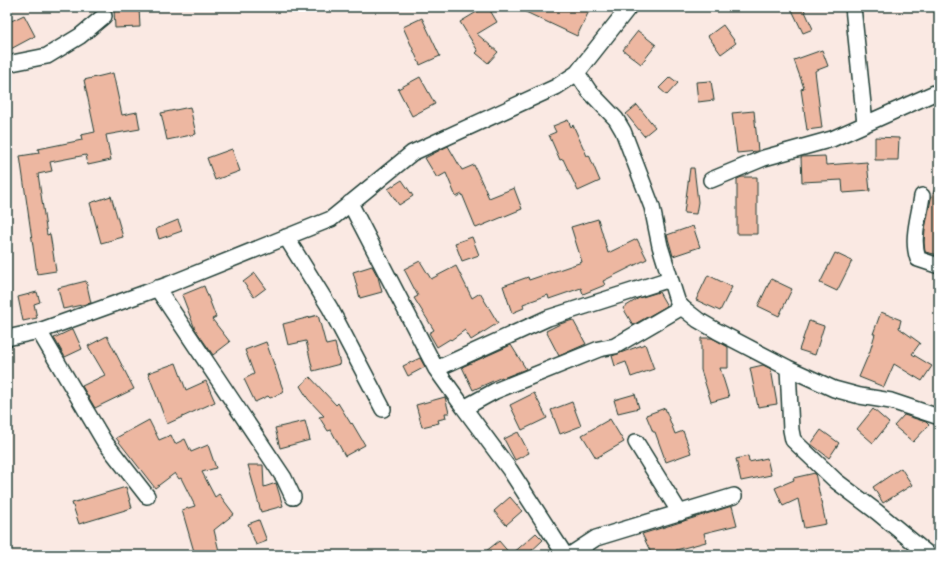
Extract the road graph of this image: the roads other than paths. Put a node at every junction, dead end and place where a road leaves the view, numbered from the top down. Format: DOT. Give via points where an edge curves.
graph roads {
  1 [pos="629,7"];
  2 [pos="853,7"];
  3 [pos="104,16"];
  4 [pos="7,64"];
  5 [pos="577,72"];
  6 [pos="939,91"];
  7 [pos="865,124"];
  8 [pos="711,180"];
  9 [pos="922,196"];
  10 [pos="350,203"];
  11 [pos="286,237"];
  12 [pos="939,266"];
  13 [pos="670,278"];
  14 [pos="157,288"];
  15 [pos="682,307"];
  16 [pos="39,331"];
  17 [pos="7,338"];
  18 [pos="788,368"];
  19 [pos="436,369"];
  20 [pos="464,408"];
  21 [pos="384,409"];
  22 [pos="939,417"];
  23 [pos="636,442"];
  24 [pos="147,496"];
  25 [pos="734,496"];
  26 [pos="293,497"];
  27 [pos="680,513"];
  28 [pos="565,555"];
  29 [pos="570,555"];
  30 [pos="929,555"];
  1 -- 5 [label="street"];
  2 -- 7 [label="street"];
  3 -- 4 [label="street" via="80,36 47,56"];
  5 -- 10 [label="street" via="549,90 412,153"];
  5 -- 13 [label="street" via="623,131 652,207"];
  6 -- 7 [label="street"];
  7 -- 8 [label="street" via="832,139 764,158"];
  9 -- 12 [label="street" via="914,249 918,259"];
  10 -- 11 [label="street" via="331,219"];
  10 -- 19 [label="street"];
  11 -- 14 [label="street"];
  11 -- 21 [label="street" via="330,308"];
  13 -- 15 [label="street" via="678,303"];
  13 -- 19 [label="street" via="548,318"];
  14 -- 16 [label="street"];
  14 -- 26 [label="street" via="284,478"];
  15 -- 18 [label="street" via="717,331"];
  15 -- 20 [label="street" via="615,346 599,349 495,391"];
  16 -- 17 [label="street"];
  16 -- 24 [label="street" via="104,441"];
  18 -- 22 [label="street" via="834,389 891,401"];
  18 -- 30 [label="street" via="793,440 836,481"];
  19 -- 20 [label="street"];
  20 -- 28 [label="street" via="510,470"];
  23 -- 27 [label="street"];
  25 -- 27 [label="street"];
  27 -- 29 [label="street" via="596,538"];
}
